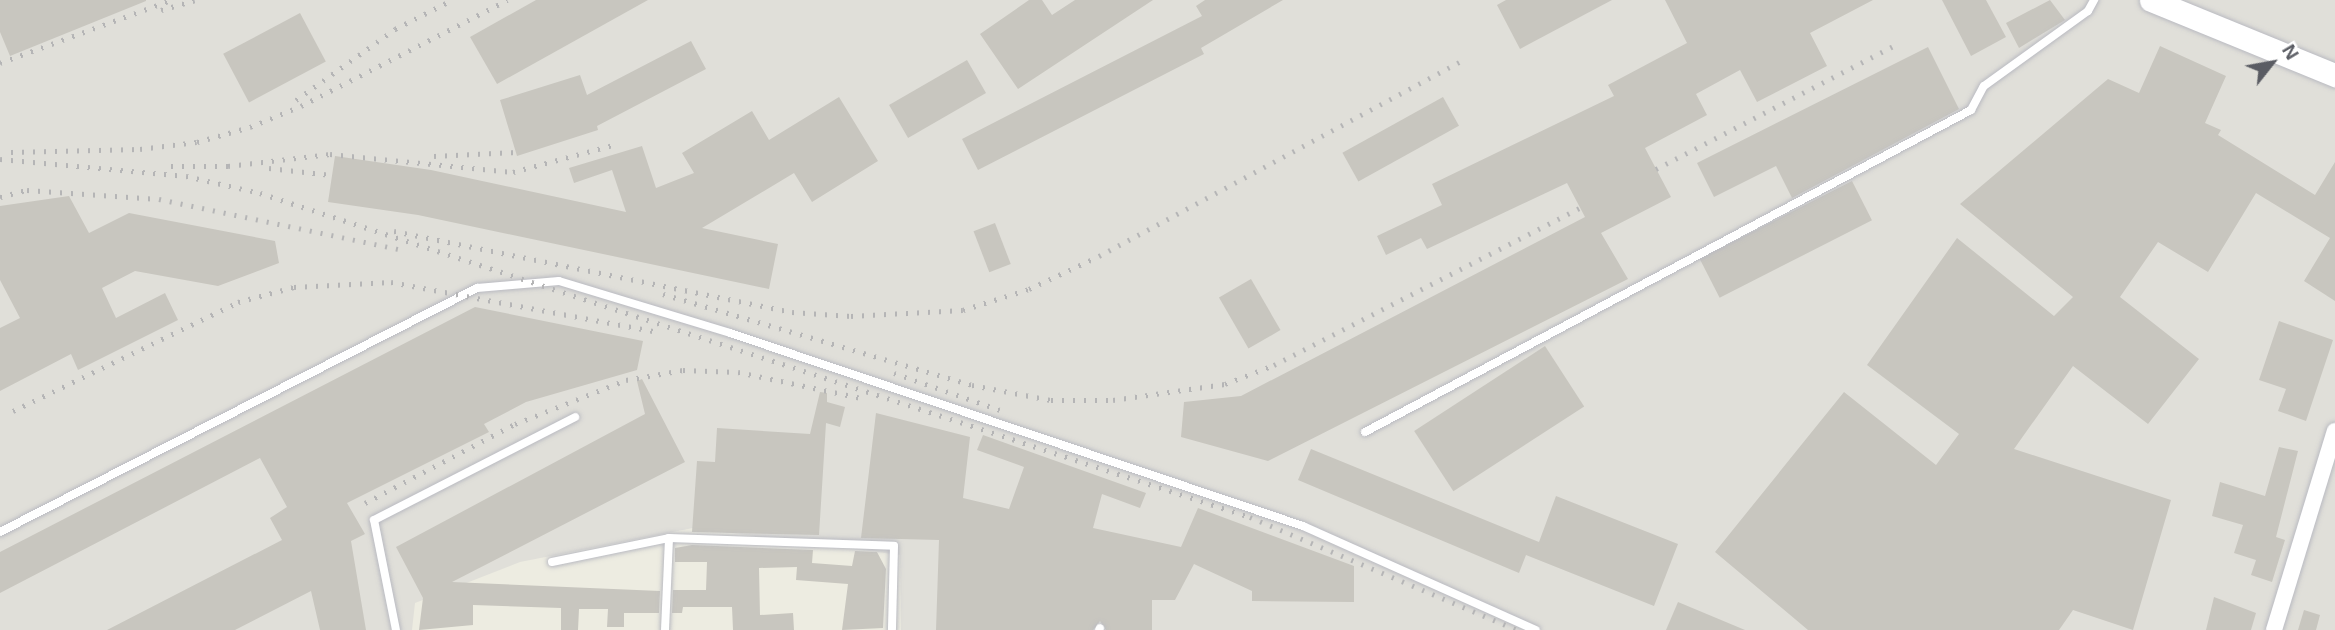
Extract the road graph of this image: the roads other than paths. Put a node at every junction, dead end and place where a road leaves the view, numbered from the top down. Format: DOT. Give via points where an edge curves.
graph roads {
  1 [pos="2094,0"];
  2 [pos="2151,0"];
  3 [pos="2335,75"];
  4 [pos="575,417"];
  5 [pos="2335,431"];
  6 [pos="1365,432"];
  7 [pos="0,532"];
  8 [pos="669,538"];
  9 [pos="552,562"];
  10 [pos="396,630"];
  11 [pos="665,630"];
  12 [pos="892,630"];
  13 [pos="1536,630"];
  14 [pos="2274,630"];
  1 -- 6 [label="lane" via="2088,11 1984,86 1971,110"];
  2 -- 3 [label="street"];
  4 -- 10 [label="lane" via="374,520"];
  5 -- 14 [label="street"];
  7 -- 13 [label="lane" via="477,288 559,281 730,332 1303,526"];
  8 -- 9 [label="lane"];
  8 -- 11 [label="lane"];
  8 -- 12 [label="lane" via="894,546"];
}
